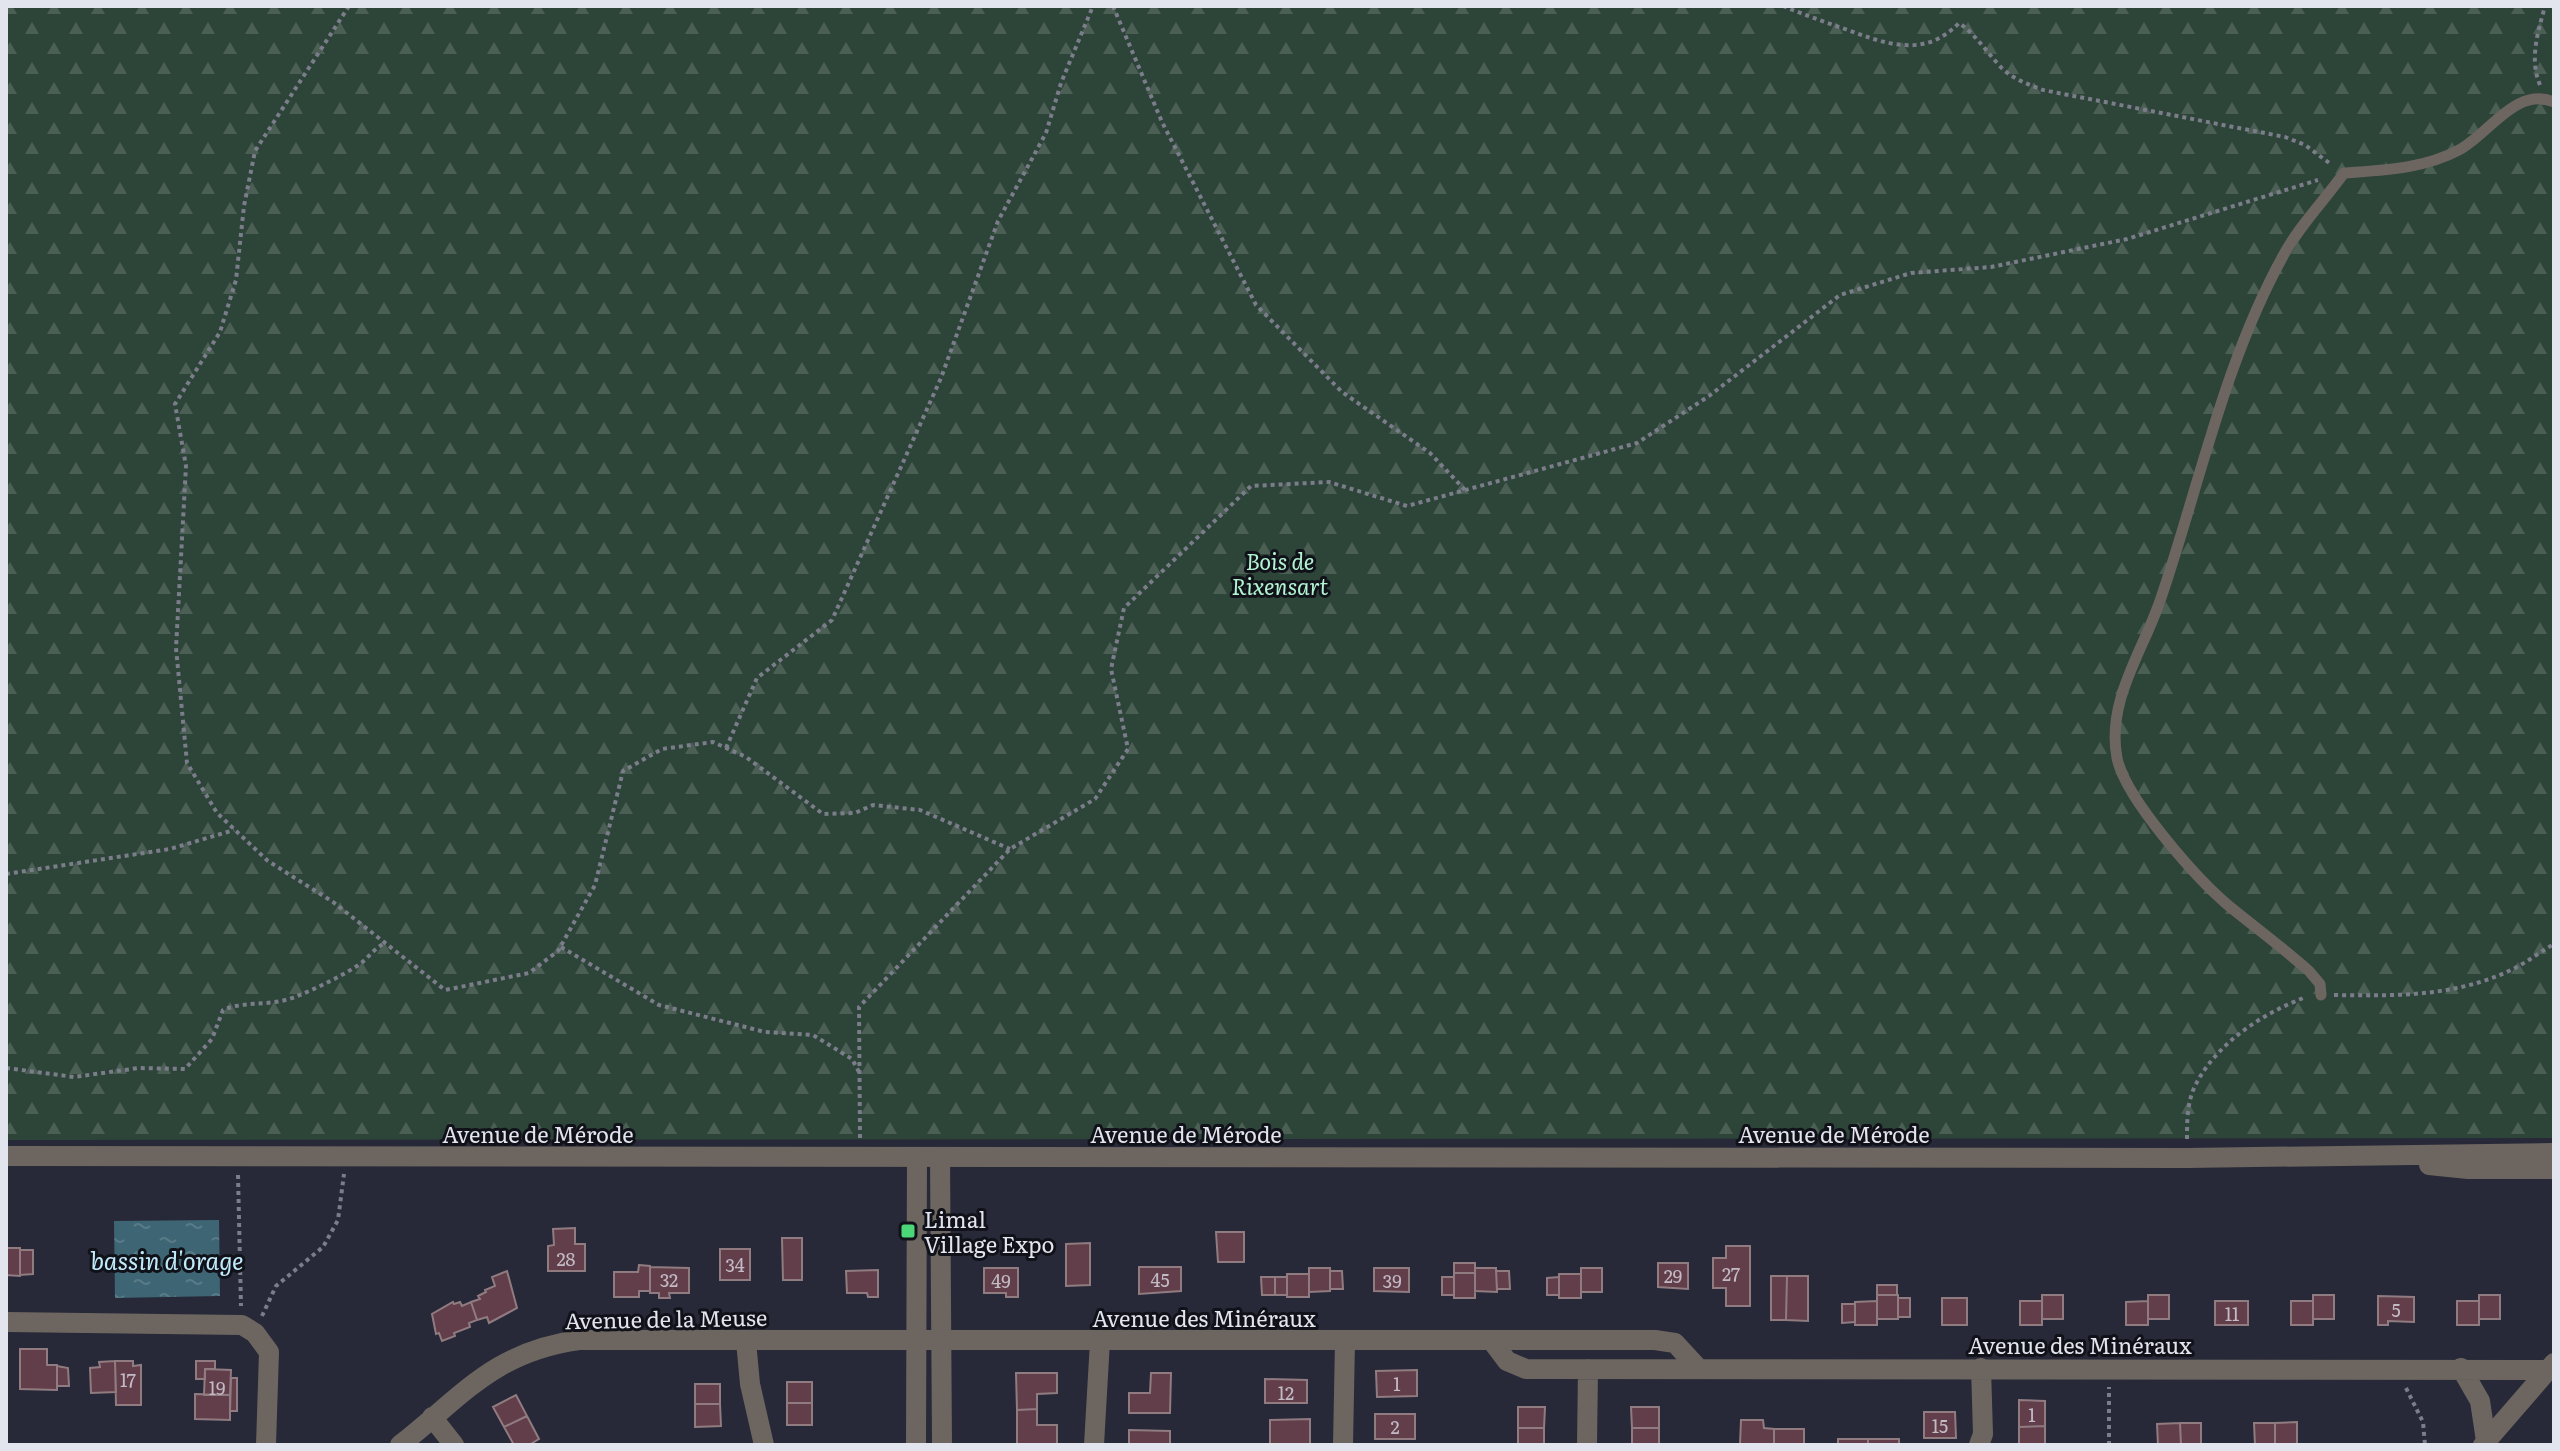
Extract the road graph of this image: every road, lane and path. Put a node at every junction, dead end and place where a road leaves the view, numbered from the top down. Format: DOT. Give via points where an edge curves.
graph roads {
  1 [pos="349,6"];
  2 [pos="1093,6"];
  3 [pos="1113,6"];
  4 [pos="1783,6"];
  5 [pos="2545,6"];
  6 [pos="2550,100"];
  7 [pos="2344,173"];
  8 [pos="1465,490"];
  9 [pos="726,748"];
  10 [pos="234,830"];
  11 [pos="1010,849"];
  12 [pos="6,874"];
  13 [pos="385,943"];
  14 [pos="2554,944"];
  15 [pos="561,946"];
  16 [pos="2321,995"];
  17 [pos="6,1068"];
  18 [pos="860,1074"];
  19 [pos="2554,1153"];
  20 [pos="6,1156"];
  21 [pos="238,1157"];
  22 [pos="345,1157"];
  23 [pos="860,1157"];
  24 [pos="917,1157"];
  25 [pos="940,1157"];
  26 [pos="2366,1157"];
  27 [pos="2187,1158"];
  28 [pos="2554,1169"];
  29 [pos="6,1322"];
  30 [pos="248,1329"];
  31 [pos="917,1340"];
  32 [pos="942,1340"];
  33 [pos="746,1341"];
  34 [pos="1100,1341"];
  35 [pos="1345,1341"];
  36 [pos="1492,1341"];
  37 [pos="2551,1366"];
  38 [pos="1981,1368"];
  39 [pos="2109,1368"];
  40 [pos="2396,1368"];
  41 [pos="2461,1368"];
  42 [pos="1588,1369"];
  43 [pos="1699,1369"];
  44 [pos="432,1417"];
  45 [pos="2484,1443"];
  46 [pos="266,1445"];
  47 [pos="400,1445"];
  48 [pos="454,1445"];
  49 [pos="764,1445"];
  50 [pos="916,1445"];
  51 [pos="942,1445"];
  52 [pos="1094,1445"];
  53 [pos="1343,1445"];
  54 [pos="1587,1445"];
  55 [pos="1979,1445"];
  56 [pos="2109,1445"];
  57 [pos="2425,1445"];
  1 -- 10 [label="path" via="255,151 236,280 220,332 175,404 186,466 176,648 187,763 217,813"];
  2 -- 9 [label="path" via="1046,133 998,221 941,378 832,620 757,678"];
  3 -- 8 [label="path" via="1162,122 1256,305 1342,392 1430,453"];
  4 -- 7 [label="path" via="1891,46 1930,43 1959,23 2022,83 2285,137"];
  5 -- 6 [label="path" via="2534,71"];
  6 -- 7 [label="lane" via="2532,98 2510,109 2462,148 2433,161"];
  7 -- 8 [label="path" via="2127,239 1991,267 1911,273 1840,295 1709,396 1637,443"];
  7 -- 16 [label="lane" via="2299,229 2240,347 2153,623 2121,691 2115,730 2117,759 2129,791 2154,824 2227,904 2309,971 2320,984"];
  8 -- 11 [label="path" via="1407,506 1329,482 1251,486 1124,608 1111,669 1128,749 1095,799"];
  9 -- 11 [label="path" via="823,814 855,813 873,805 920,810"];
  9 -- 15 [label="path" via="713,742 662,749 623,771 595,885"];
  10 -- 12 [label="path" via="170,849"];
  10 -- 13 [label="path" via="268,861"];
  11 -- 18 [label="path" via="859,1007"];
  13 -- 15 [label="path" via="445,990 529,973"];
  13 -- 17 [label="path" via="372,949 360,965 298,996 223,1010 212,1039 185,1069 139,1068 74,1077"];
  14 -- 16 [label="path" via="2512,969 2466,987 2420,995"];
  15 -- 18 [label="path" via="659,1005 765,1032 813,1035 852,1059"];
  16 -- 27 [label="path" via="2262,1017 2210,1063 2195,1086 2187,1114"];
  18 -- 23 [label="path"];
  19 -- 26 [label="street, Avenue de Mérode"];
  20 -- 21 [label="street, Avenue de Mérode"];
  21 -- 22 [label="street, Avenue de Mérode"];
  21 -- 30 [label="path"];
  22 -- 23 [label="street, Avenue de Mérode"];
  22 -- 30 [label="path" via="338,1220 323,1247 276,1286"];
  23 -- 24 [label="street, Avenue de Mérode"];
  24 -- 25 [label="street, Avenue de Mérode"];
  24 -- 31 [label="street"];
  25 -- 27 [label="street, Avenue de Mérode"];
  25 -- 32 [label="street"];
  26 -- 27 [label="street, Avenue de Mérode"];
  26 -- 28 [label="street, Avenue de Mérode" via="2468,1169"];
  29 -- 30 [label="street"];
  30 -- 46 [label="street" via="269,1352"];
  31 -- 32 [label="street, Avenue des Minéraux"];
  31 -- 33 [label="street, Avenue de la Meuse"];
  31 -- 50 [label="street"];
  32 -- 34 [label="street, Avenue des Minéraux"];
  32 -- 51 [label="street"];
  33 -- 44 [label="street, Avenue de la Meuse" via="600,1339 548,1345 501,1364"];
  33 -- 49 [label="street"];
  34 -- 35 [label="street, Avenue des Minéraux"];
  34 -- 52 [label="street"];
  35 -- 36 [label="street, Avenue des Minéraux"];
  35 -- 53 [label="street"];
  36 -- 42 [label="street, Avenue des Minéraux" via="1515,1366"];
  36 -- 43 [label="street, Avenue des Minéraux" via="1667,1340"];
  37 -- 41 [label="street, Avenue des Minéraux"];
  37 -- 45 [label="street"];
  38 -- 39 [label="street, Avenue des Minéraux"];
  38 -- 43 [label="street, Avenue des Minéraux"];
  38 -- 55 [label="street"];
  39 -- 40 [label="street, Avenue des Minéraux"];
  39 -- 56 [label="path"];
  40 -- 41 [label="street, Avenue des Minéraux"];
  40 -- 57 [label="path" via="2423,1422"];
  41 -- 45 [label="street" via="2480,1401"];
  42 -- 43 [label="street, Avenue des Minéraux"];
  42 -- 54 [label="street"];
  44 -- 47 [label="street, Avenue de la Meuse"];
  44 -- 48 [label="street"];
}
